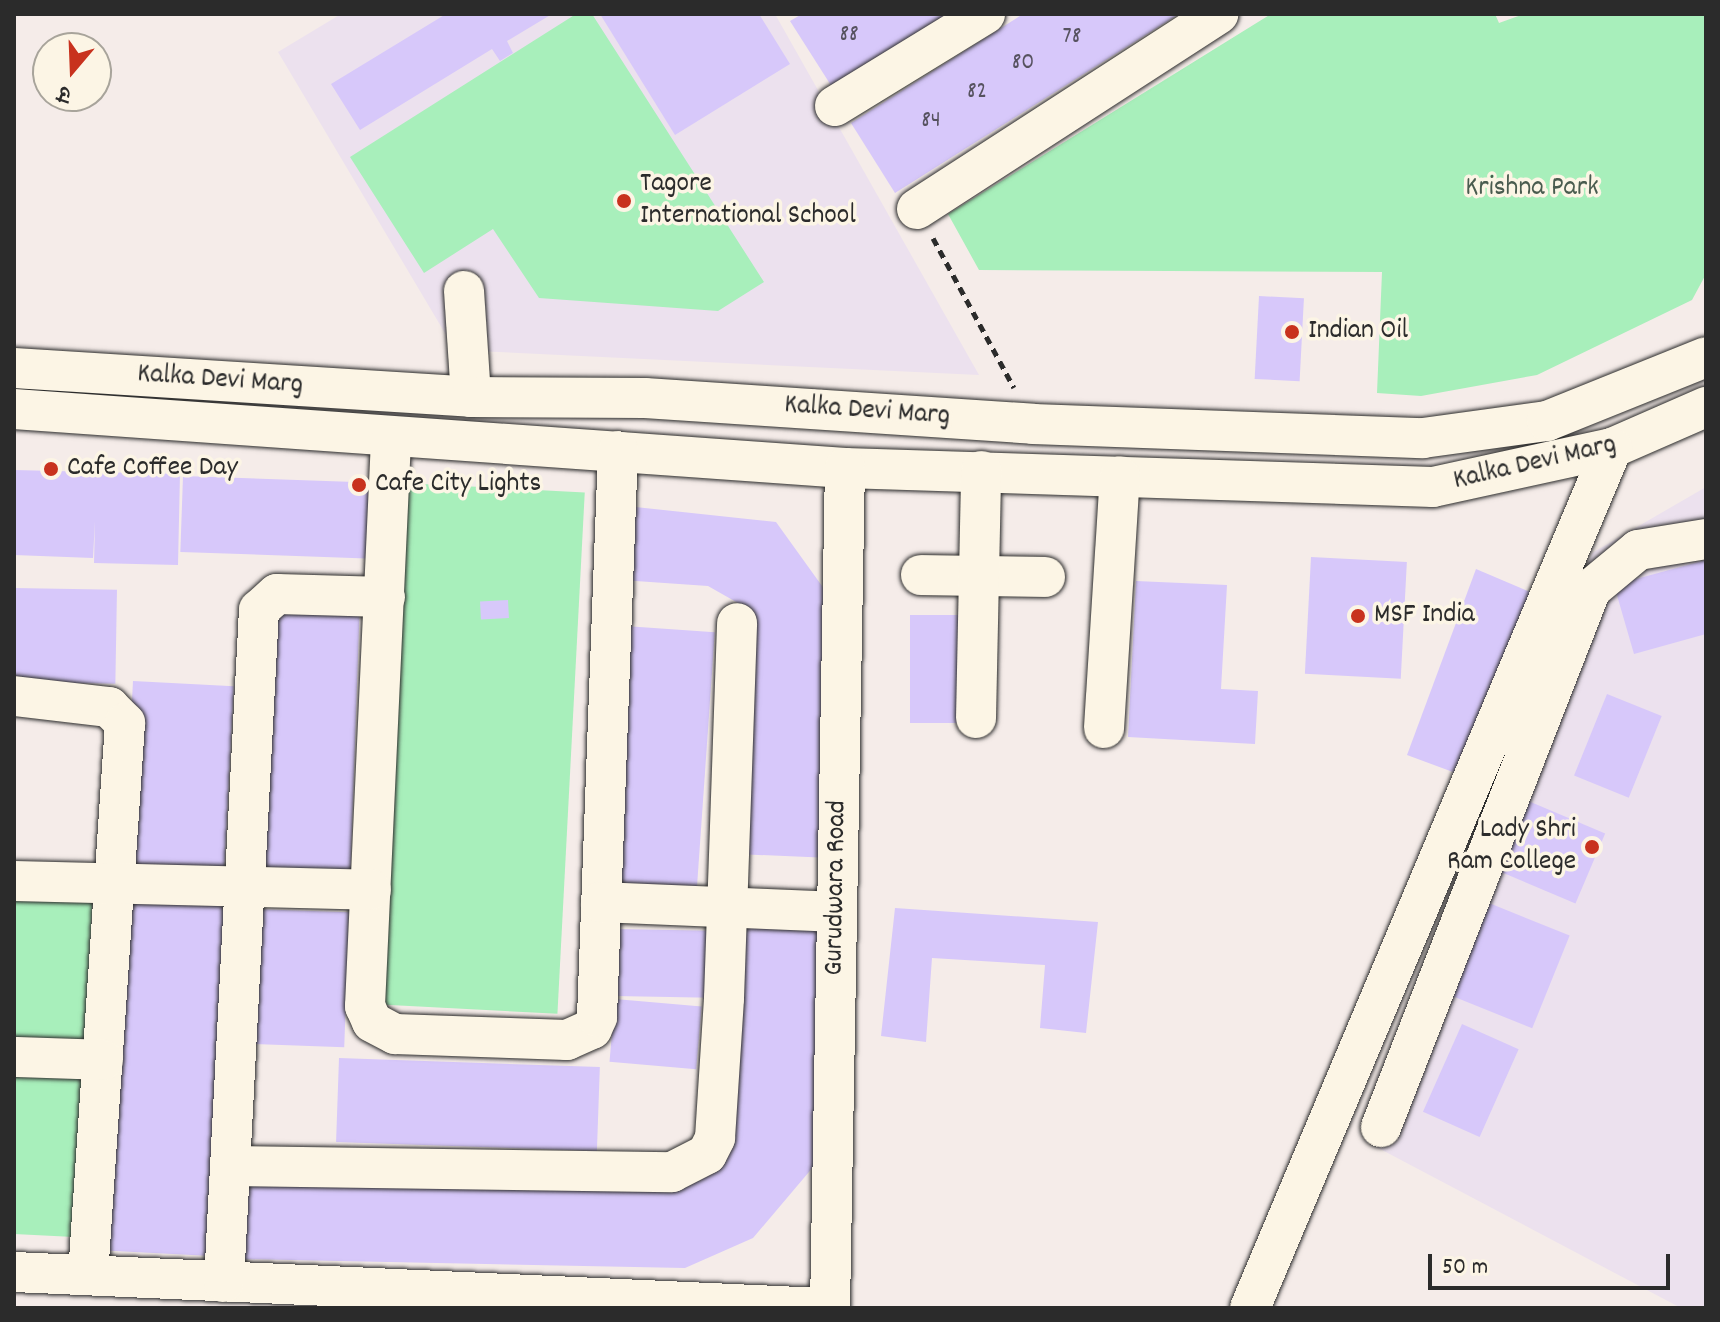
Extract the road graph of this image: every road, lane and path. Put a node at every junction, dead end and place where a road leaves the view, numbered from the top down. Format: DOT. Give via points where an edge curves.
graph roads {
  1 [pos="985,14"];
  2 [pos="1218,14"];
  3 [pos="835,106"];
  4 [pos="917,209"];
  5 [pos="464,291"];
  6 [pos="1706,357"];
  7 [pos="14,368"];
  8 [pos="471,397"];
  9 [pos="1706,407"];
  10 [pos="14,409"];
  11 [pos="1033,424"];
  12 [pos="391,440"];
  13 [pos="1612,448"];
  14 [pos="618,451"];
  15 [pos="845,468"];
  16 [pos="981,471"];
  17 [pos="1120,477"];
  18 [pos="1706,539"];
  19 [pos="921,575"];
  20 [pos="979,576"];
  21 [pos="1045,577"];
  22 [pos="385,597"];
  23 [pos="737,623"];
  24 [pos="14,696"];
  25 [pos="976,718"];
  26 [pos="1104,728"];
  27 [pos="115,879"];
  28 [pos="14,881"];
  29 [pos="245,885"];
  30 [pos="371,890"];
  31 [pos="601,902"];
  32 [pos="728,908"];
  33 [pos="837,912"];
  34 [pos="14,1057"];
  35 [pos="103,1060"];
  36 [pos="1381,1127"];
  37 [pos="231,1166"];
  38 [pos="88,1275"];
  39 [pos="224,1282"];
  40 [pos="21,1284"];
  41 [pos="569,1302"];
  42 [pos="822,1308"];
  43 [pos="830,1308"];
  44 [pos="1250,1308"];
  1 -- 3 [label="street"];
  2 -- 4 [label="street"];
  4 -- 11 [label="path"];
  5 -- 8 [label="street"];
  6 -- 11 [label="street, Kalka Devi Marg" via="1547,421 1423,438"];
  7 -- 8 [label="street, Kalka Devi Marg"];
  8 -- 11 [label="street, Kalka Devi Marg" via="645,398"];
  9 -- 13 [label="street, Kalka Devi Marg"];
  10 -- 12 [label="street, Kalka Devi Marg"];
  12 -- 14 [label="street, Kalka Devi Marg"];
  12 -- 22 [label="street"];
  13 -- 17 [label="street, Kalka Devi Marg" via="1433,487"];
  13 -- 44 [label="street"];
  14 -- 15 [label="street, Kalka Devi Marg"];
  14 -- 31 [label="street"];
  15 -- 16 [label="street, Kalka Devi Marg"];
  15 -- 33 [label="street, Gurudwara Road"];
  16 -- 17 [label="street, Kalka Devi Marg"];
  16 -- 20 [label="street"];
  17 -- 26 [label="street"];
  18 -- 36 [label="street" via="1638,550 1591,589"];
  19 -- 20 [label="street"];
  20 -- 21 [label="street"];
  20 -- 25 [label="street"];
  22 -- 29 [label="street" via="277,594 263,601"];
  22 -- 30 [label="street"];
  23 -- 32 [label="street"];
  24 -- 27 [label="street" via="109,707 123,717"];
  27 -- 28 [label="street"];
  27 -- 29 [label="street"];
  27 -- 35 [label="street"];
  29 -- 30 [label="street"];
  29 -- 37 [label="street"];
  30 -- 31 [label="street" via="365,1006 372,1022 395,1034 567,1040 592,1029"];
  31 -- 32 [label="street"];
  32 -- 33 [label="street"];
  32 -- 37 [label="street" via="715,1138 692,1166 644,1173"];
  33 -- 43 [label="street, Gurudwara Road"];
  34 -- 35 [label="street"];
  35 -- 38 [label="street"];
  37 -- 39 [label="street"];
  38 -- 39 [label="street"];
  38 -- 40 [label="street"];
  39 -- 41 [label="street"];
  41 -- 42 [label="street"];
}
